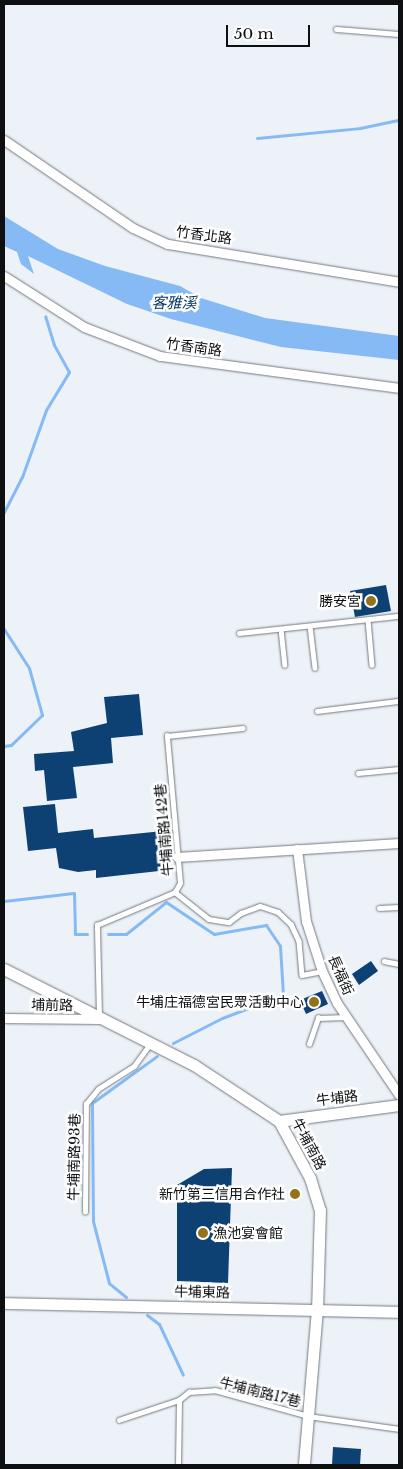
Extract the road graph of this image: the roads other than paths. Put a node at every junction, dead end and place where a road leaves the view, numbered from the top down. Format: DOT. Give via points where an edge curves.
graph roads {
  1 [pos="336,29"];
  2 [pos="399,34"];
  3 [pos="4,140"];
  4 [pos="4,276"];
  5 [pos="399,282"];
  6 [pos="399,388"];
  7 [pos="399,616"];
  8 [pos="368,620"];
  9 [pos="310,626"];
  10 [pos="281,628"];
  11 [pos="238,633"];
  12 [pos="285,665"];
  13 [pos="372,665"];
  14 [pos="315,668"];
  15 [pos="399,701"];
  16 [pos="317,711"];
  17 [pos="243,728"];
  18 [pos="399,769"];
  19 [pos="358,773"];
  20 [pos="399,843"];
  21 [pos="297,849"];
  22 [pos="177,857"];
  23 [pos="175,892"];
  24 [pos="399,907"];
  25 [pos="378,908"];
  26 [pos="384,961"];
  27 [pos="399,964"];
  28 [pos="4,969"];
  29 [pos="322,971"];
  30 [pos="347,1017"];
  31 [pos="4,1018"];
  32 [pos="100,1019"];
  33 [pos="151,1043"];
  34 [pos="309,1044"];
  35 [pos="399,1095"];
  36 [pos="399,1106"];
  37 [pos="279,1121"];
  38 [pos="85,1212"];
  39 [pos="4,1303"];
  40 [pos="318,1310"];
  41 [pos="399,1312"];
  42 [pos="179,1400"];
  43 [pos="308,1416"];
  44 [pos="119,1420"];
  45 [pos="399,1422"];
  46 [pos="399,1429"];
  47 [pos="178,1465"];
  48 [pos="304,1465"];
  1 -- 2 [label="lane"];
  3 -- 5 [label="street, 竹香北路" via="133,228 168,244"];
  4 -- 6 [label="street, 竹香南路" via="84,327 160,356"];
  7 -- 8 [label="lane"];
  8 -- 9 [label="lane"];
  8 -- 13 [label="lane"];
  9 -- 10 [label="lane"];
  9 -- 14 [label="lane"];
  10 -- 11 [label="lane"];
  10 -- 12 [label="lane"];
  15 -- 16 [label="lane"];
  17 -- 22 [label="lane, 牛埔南路142巷" via="167,736"];
  18 -- 19 [label="lane"];
  20 -- 21 [label="street"];
  21 -- 22 [label="street"];
  21 -- 29 [label="street, 長福街" via="304,912"];
  22 -- 23 [label="lane, 牛埔南路142巷" via="180,883"];
  23 -- 29 [label="lane" via="209,919 229,922 260,906 278,912 291,924 299,941 302,975"];
  23 -- 32 [label="lane, 牛埔南路142巷" via="97,925"];
  24 -- 25 [label="lane"];
  26 -- 27 [label="lane"];
  28 -- 32 [label="street, 牛埔南路"];
  29 -- 30 [label="street, 長福街"];
  30 -- 34 [label="lane" via="318,1018"];
  30 -- 35 [label="street, 長福街"];
  31 -- 32 [label="street, 埔前路"];
  32 -- 33 [label="street, 牛埔南路"];
  33 -- 37 [label="street, 牛埔南路" via="194,1065"];
  33 -- 38 [label="lane, 牛埔南路93巷" via="134,1066 98,1089 86,1104"];
  36 -- 37 [label="street, 牛埔路"];
  37 -- 40 [label="street, 牛埔南路" via="310,1178 320,1210"];
  39 -- 40 [label="street, 牛埔東路"];
  40 -- 41 [label="street, 牛埔東路"];
  40 -- 43 [label="street, 牛埔南路"];
  42 -- 43 [label="lane, 牛埔南路17巷" via="189,1392 215,1390"];
  42 -- 44 [label="lane, 牛埔南路17巷"];
  42 -- 47 [label="lane"];
  43 -- 46 [label="lane, 牛埔南路17巷"];
  43 -- 48 [label="street, 牛埔南路"];
  45 -- 46 [label="lane"];
}
